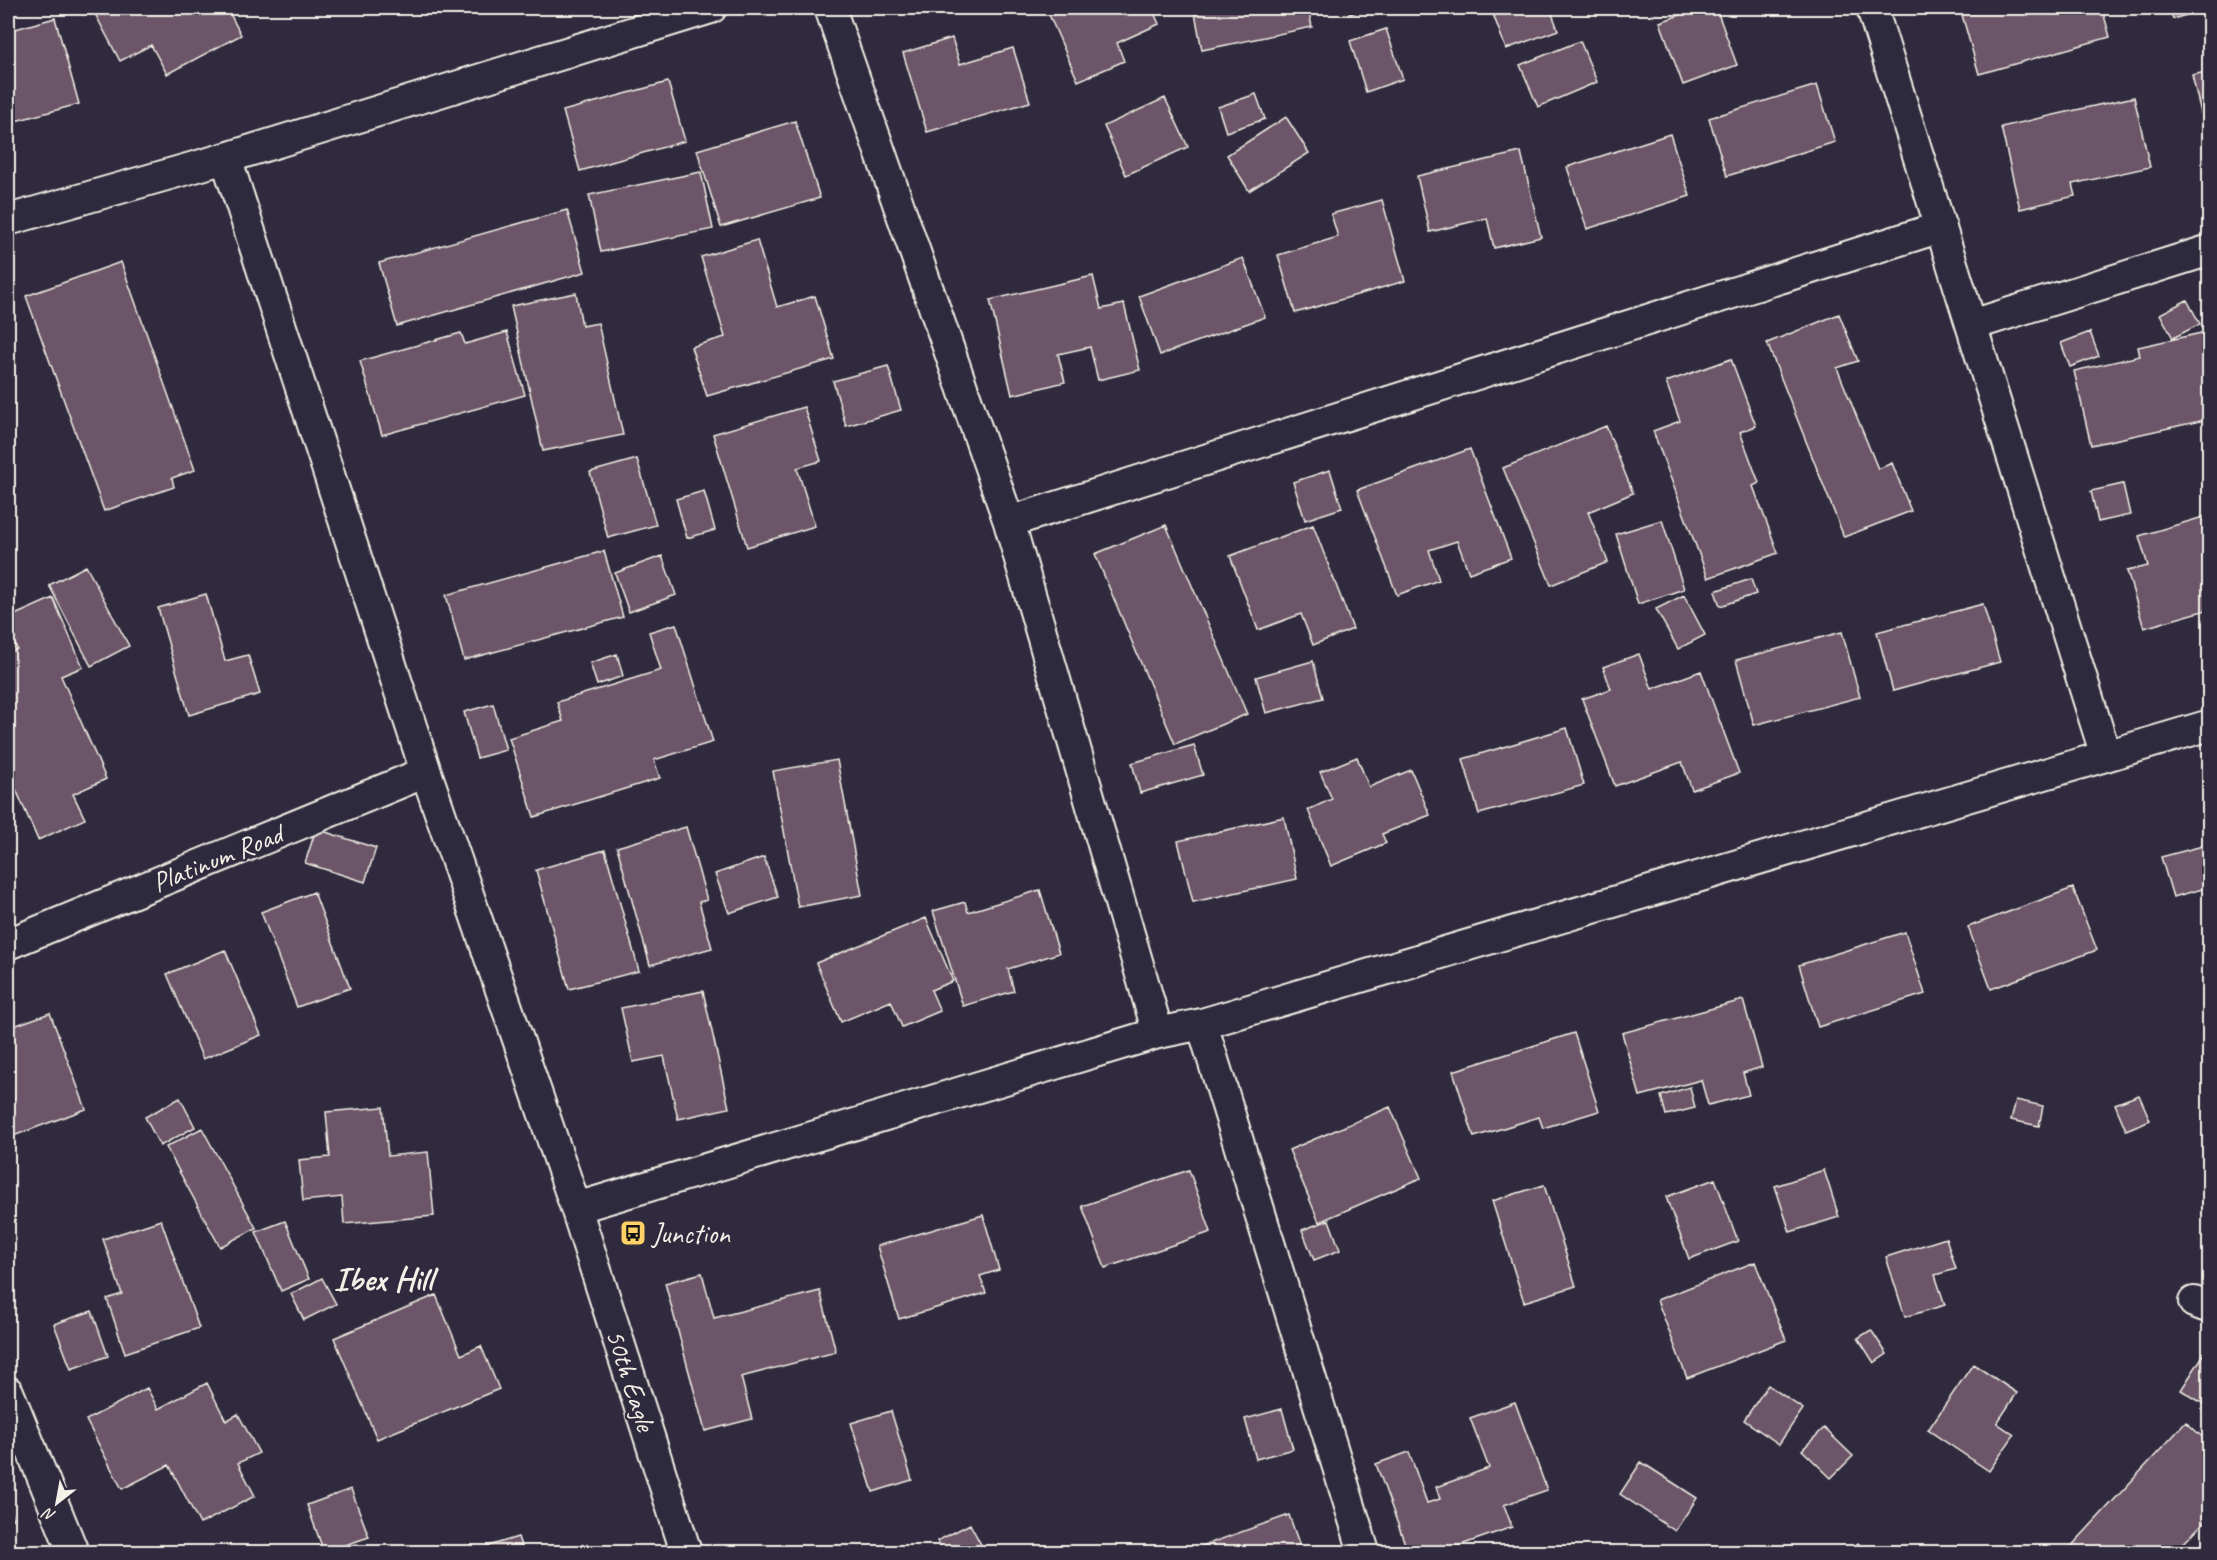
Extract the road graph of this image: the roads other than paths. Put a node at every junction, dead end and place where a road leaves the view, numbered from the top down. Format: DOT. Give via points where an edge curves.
graph roads {
  1 [pos="711,8"];
  2 [pos="830,8"];
  3 [pos="1872,8"];
  4 [pos="226,158"];
  5 [pos="8,220"];
  6 [pos="1941,227"];
  7 [pos="2210,250"];
  8 [pos="1972,326"];
  9 [pos="1009,522"];
  10 [pos="2210,725"];
  11 [pos="2106,756"];
  12 [pos="426,772"];
  13 [pos="8,944"];
  14 [pos="1202,1024"];
  15 [pos="1158,1033"];
  16 [pos="576,1208"];
  17 [pos="8,1392"];
  18 [pos="73,1552"];
  19 [pos="686,1552"];
  20 [pos="1364,1552"];
  1 -- 4 [label="street"];
  2 -- 9 [label="street"];
  3 -- 6 [label="street"];
  4 -- 5 [label="street"];
  4 -- 12 [label="street, 50th Eagle"];
  6 -- 8 [label="street"];
  6 -- 9 [label="street"];
  7 -- 8 [label="street"];
  8 -- 11 [label="street"];
  9 -- 15 [label="street"];
  10 -- 11 [label="street"];
  11 -- 14 [label="street"];
  12 -- 13 [label="street, Platinum Road"];
  12 -- 16 [label="street, 50th Eagle"];
  14 -- 15 [label="street"];
  14 -- 20 [label="street"];
  15 -- 16 [label="street"];
  16 -- 19 [label="street, 50th Eagle"];
  17 -- 18 [label="street"];
}
